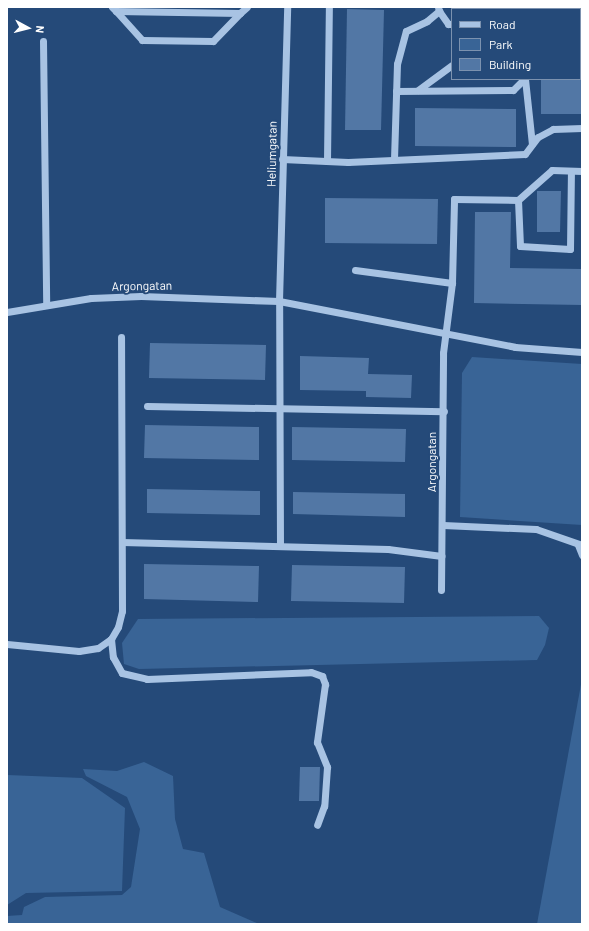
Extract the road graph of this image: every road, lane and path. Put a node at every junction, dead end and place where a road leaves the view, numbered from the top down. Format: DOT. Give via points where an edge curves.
graph roads {
  1 [pos="247,7"];
  2 [pos="287,7"];
  3 [pos="329,7"];
  4 [pos="114,9"];
  5 [pos="439,9"];
  6 [pos="240,13"];
  7 [pos="451,24"];
  8 [pos="43,42"];
  9 [pos="451,66"];
  10 [pos="524,80"];
  11 [pos="525,80"];
  12 [pos="418,90"];
  13 [pos="396,91"];
  14 [pos="582,128"];
  15 [pos="532,144"];
  16 [pos="282,159"];
  17 [pos="394,159"];
  18 [pos="327,161"];
  19 [pos="571,171"];
  20 [pos="582,171"];
  21 [pos="518,200"];
  22 [pos="355,270"];
  23 [pos="452,283"];
  24 [pos="279,301"];
  25 [pos="46,305"];
  26 [pos="7,312"];
  27 [pos="444,334"];
  28 [pos="121,337"];
  29 [pos="582,352"];
  30 [pos="147,406"];
  31 [pos="281,409"];
  32 [pos="444,411"];
  33 [pos="443,525"];
  34 [pos="122,542"];
  35 [pos="580,545"];
  36 [pos="280,546"];
  37 [pos="582,555"];
  38 [pos="442,556"];
  39 [pos="441,590"];
  40 [pos="111,639"];
  41 [pos="7,644"];
  42 [pos="317,825"];
  1 -- 6 [label="street"];
  2 -- 16 [label="street, Heliumgatan"];
  3 -- 18 [label="street"];
  4 -- 6 [label="street"];
  4 -- 6 [label="street" via="142,40 213,41"];
  5 -- 7 [label="street" via="448,24"];
  5 -- 13 [label="street" via="426,21 406,31 397,64"];
  8 -- 25 [label="street"];
  9 -- 12 [label="street"];
  10 -- 12 [label="street" via="513,90"];
  11 -- 15 [label="street"];
  12 -- 13 [label="street"];
  13 -- 17 [label="street"];
  14 -- 15 [label="street" via="553,129 538,136"];
  15 -- 17 [label="street" via="525,154"];
  16 -- 18 [label="street"];
  16 -- 24 [label="street, Heliumgatan"];
  17 -- 18 [label="street"];
  19 -- 20 [label="street"];
  19 -- 21 [label="street" via="552,170"];
  19 -- 21 [label="street" via="570,249 520,246"];
  21 -- 23 [label="street" via="454,199"];
  22 -- 23 [label="street"];
  23 -- 27 [label="street"];
  24 -- 25 [label="street, Argongatan" via="141,296 90,298"];
  24 -- 27 [label="street, Argongatan"];
  24 -- 31 [label="street"];
  25 -- 26 [label="street, Argongatan"];
  27 -- 29 [label="street, Argongatan" via="515,347"];
  27 -- 32 [label="street, Argongatan"];
  28 -- 34 [label="street"];
  30 -- 31 [label="street"];
  31 -- 32 [label="street"];
  31 -- 36 [label="street"];
  32 -- 33 [label="street, Argongatan"];
  33 -- 35 [label="street" via="536,529"];
  33 -- 38 [label="street, Argongatan"];
  34 -- 36 [label="street"];
  34 -- 40 [label="street" via="122,611 118,627"];
  35 -- 37 [label="street"];
  36 -- 38 [label="street" via="388,549 423,556"];
  38 -- 39 [label="street, Argongatan"];
  40 -- 41 [label="street" via="98,648 79,651"];
  40 -- 42 [label="street" via="113,657 122,673 147,679 311,672 322,676 324,684 318,742 327,767 324,806"];
}
